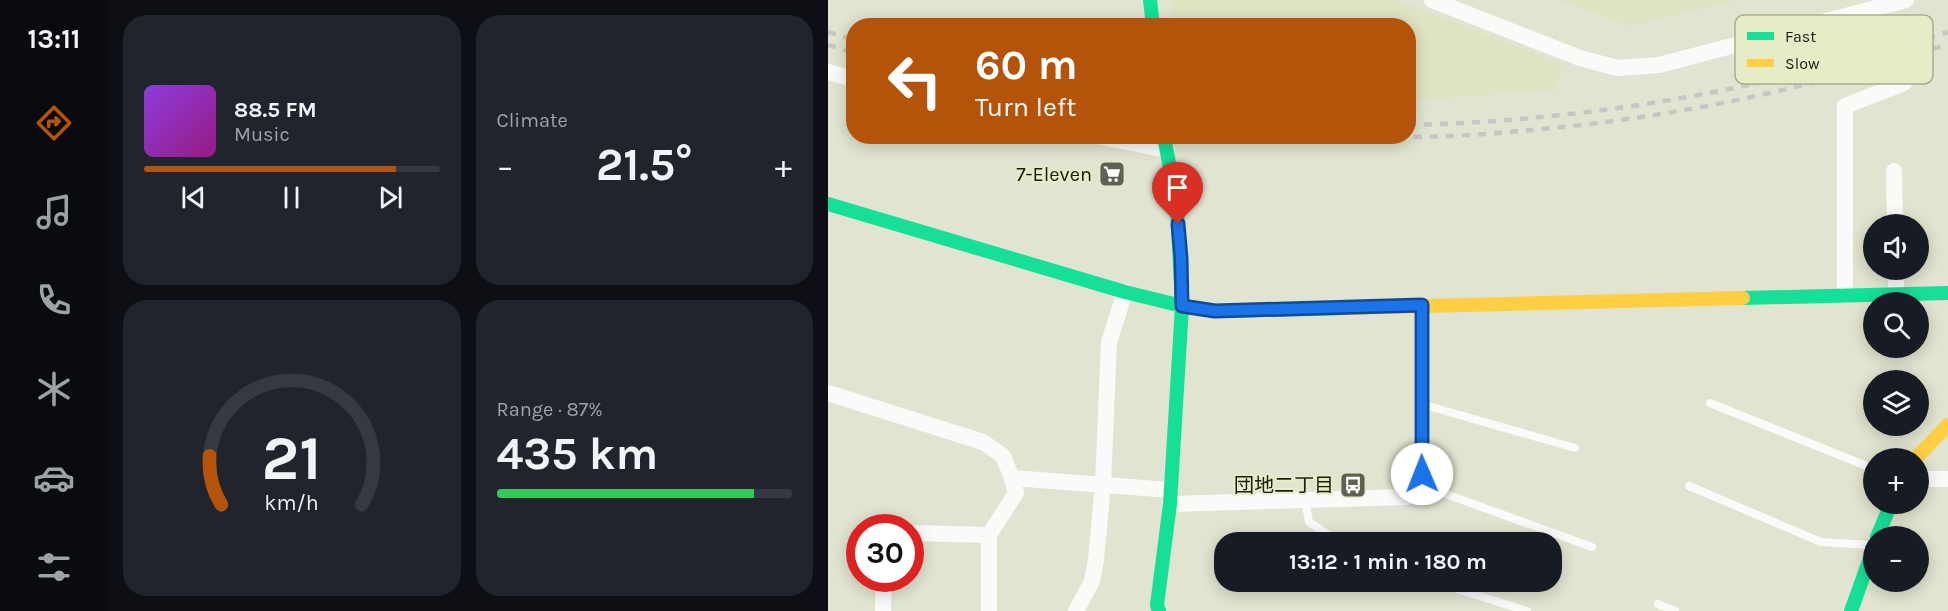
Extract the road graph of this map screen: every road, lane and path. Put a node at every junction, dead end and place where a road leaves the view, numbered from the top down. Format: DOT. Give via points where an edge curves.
graph roads {
  1 [pos="1150,0"];
  2 [pos="1432,0"];
  3 [pos="1906,0"];
  4 [pos="1849,15"];
  5 [pos="1152,18"];
  6 [pos="1735,45"];
  7 [pos="828,72"];
  8 [pos="846,77"];
  9 [pos="1899,84"];
  10 [pos="1166,144"];
  11 [pos="1894,171"];
  12 [pos="828,204"];
  13 [pos="1895,214"];
  14 [pos="1125,292"];
  15 [pos="1929,293"];
  16 [pos="1948,293"];
  17 [pos="1845,295"];
  18 [pos="1863,295"];
  19 [pos="1422,305"];
  20 [pos="1182,306"];
  21 [pos="828,393"];
  22 [pos="1710,403"];
  23 [pos="1420,404"];
  24 [pos="1948,425"];
  25 [pos="1575,448"];
  26 [pos="1926,448"];
  27 [pos="1863,465"];
  28 [pos="1012,478"];
  29 [pos="1948,479"];
  30 [pos="1929,480"];
  31 [pos="1103,484"];
  32 [pos="1421,485"];
  33 [pos="1689,486"];
  34 [pos="1170,497"];
  35 [pos="1305,500"];
  36 [pos="1324,532"];
  37 [pos="924,533"];
  38 [pos="989,535"];
  39 [pos="1863,545"];
  40 [pos="1592,548"];
  41 [pos="1863,577"];
  42 [pos="884,592"];
  43 [pos="1467,592"];
  44 [pos="1658,604"];
  45 [pos="1157,609"];
  46 [pos="883,611"];
  47 [pos="989,611"];
  48 [pos="1076,611"];
  49 [pos="1527,611"];
  50 [pos="1675,611"];
  51 [pos="1851,611"];
  1 -- 5 [label="street"];
  2 -- 6 [label="street" via="1580,58 1617,68 1659,65"];
  3 -- 4 [label="street"];
  7 -- 8 [label="street"];
  9 -- 17 [label="street" via="1845,106"];
  10 -- 20 [label="street" via="1177,207"];
  11 -- 13 [label="street"];
  12 -- 14 [label="street"];
  14 -- 20 [label="street"];
  14 -- 31 [label="street" via="1109,342"];
  15 -- 16 [label="street"];
  17 -- 18 [label="street"];
  17 -- 19 [label="street"];
  19 -- 20 [label="street" via="1215,311"];
  19 -- 23 [label="street"];
  20 -- 34 [label="street"];
  21 -- 28 [label="street" via="983,441 1003,456"];
  22 -- 27 [label="lane"];
  23 -- 25 [label="lane"];
  23 -- 32 [label="street"];
  24 -- 26 [label="street"];
  28 -- 31 [label="street"];
  28 -- 38 [label="street" via="1016,493"];
  29 -- 30 [label="street"];
  31 -- 34 [label="street"];
  31 -- 48 [label="street" via="1092,581"];
  32 -- 35 [label="street" via="1407,497"];
  32 -- 40 [label="lane"];
  33 -- 39 [label="lane" via="1821,542"];
  34 -- 35 [label="street"];
  34 -- 45 [label="street"];
  35 -- 36 [label="lane" via="1309,522"];
  37 -- 38 [label="street"];
  38 -- 47 [label="street"];
  41 -- 51 [label="street"];
  42 -- 46 [label="street"];
  43 -- 49 [label="lane"];
  44 -- 50 [label="lane"];
}
